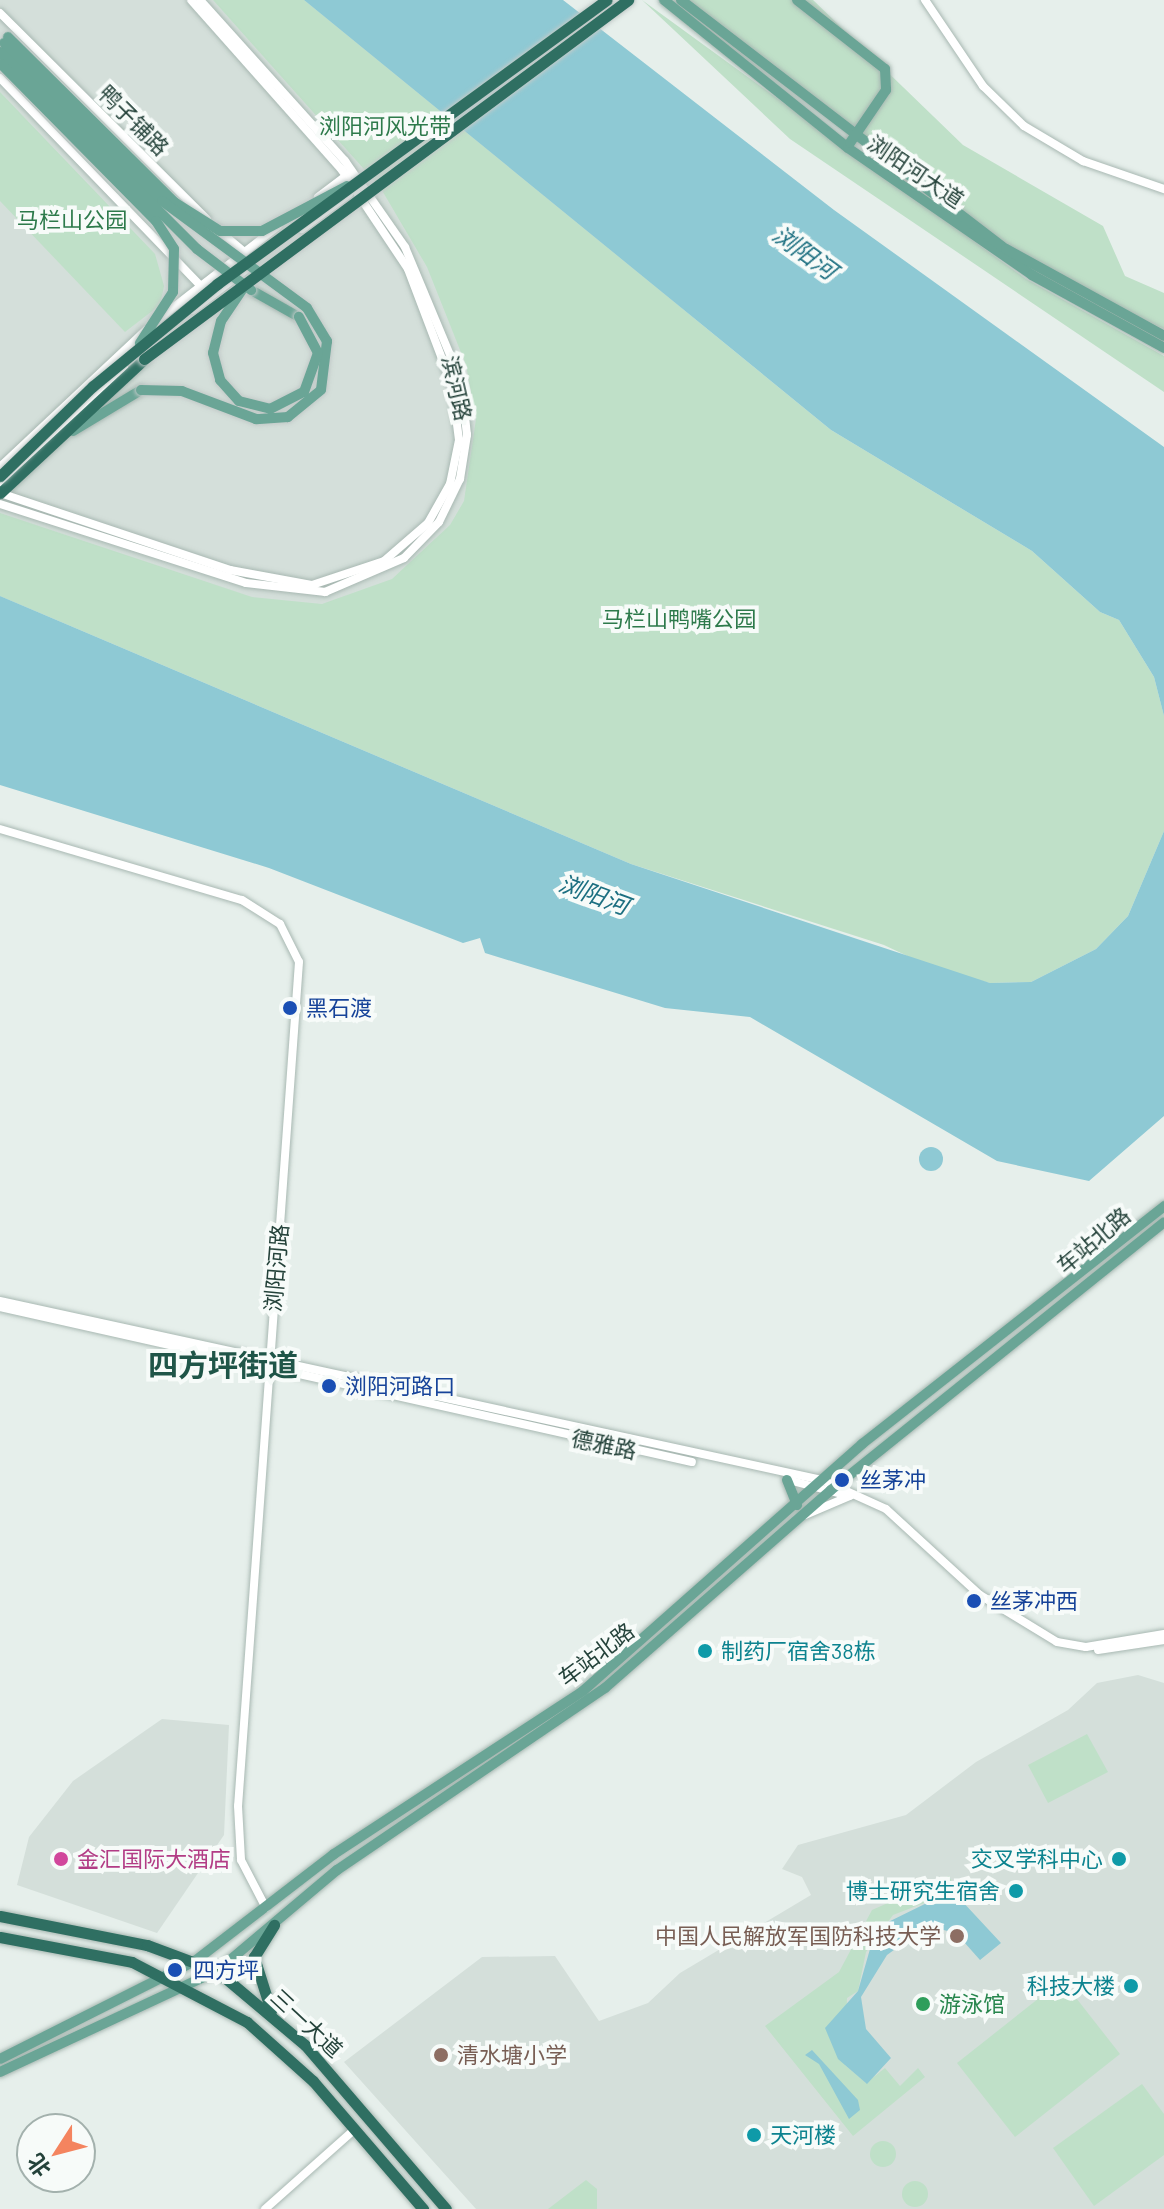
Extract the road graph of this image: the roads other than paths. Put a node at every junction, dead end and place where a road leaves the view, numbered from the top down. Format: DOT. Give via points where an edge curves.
graph roads {
  1 [pos="191,0"];
  2 [pos="200,0"];
  3 [pos="606,0"];
  4 [pos="628,0"];
  5 [pos="681,0"];
  6 [pos="797,0"];
  7 [pos="925,0"];
  8 [pos="667,1"];
  9 [pos="0,13"];
  10 [pos="2,40"];
  11 [pos="1,64"];
  12 [pos="0,78"];
  13 [pos="853,138"];
  14 [pos="848,148"];
  15 [pos="353,181"];
  16 [pos="1164,189"];
  17 [pos="347,204"];
  18 [pos="244,252"];
  19 [pos="200,285"];
  20 [pos="1164,336"];
  21 [pos="1164,348"];
  22 [pos="135,349"];
  23 [pos="35,458"];
  24 [pos="0,467"];
  25 [pos="0,476"];
  26 [pos="0,485"];
  27 [pos="0,493"];
  28 [pos="0,504"];
  29 [pos="0,829"];
  30 [pos="1164,1206"];
  31 [pos="1164,1222"];
  32 [pos="0,1301"];
  33 [pos="0,1307"];
  34 [pos="268,1362"];
  35 [pos="787,1480"];
  36 [pos="820,1483"];
  37 [pos="834,1488"];
  38 [pos="850,1496"];
  39 [pos="797,1505"];
  40 [pos="805,1516"];
  41 [pos="1164,1637"];
  42 [pos="266,1908"];
  43 [pos="0,1916"];
  44 [pos="274,1925"];
  45 [pos="0,1937"];
  46 [pos="195,1961"];
  47 [pos="217,1971"];
  48 [pos="168,1977"];
  49 [pos="186,1986"];
  50 [pos="276,2019"];
  51 [pos="0,2059"];
  52 [pos="0,2072"];
  53 [pos="354,2130"];
  54 [pos="265,2209"];
  55 [pos="423,2209"];
  56 [pos="446,2209"];
  1 -- 15 [label="street, 滨河路"];
  2 -- 15 [label="street, 滨河路"];
  3 -- 15 [label="highway, bridge"];
  4 -- 17 [label="highway, bridge"];
  5 -- 13 [label="main road, 浏阳河大道"];
  6 -- 13 [label="main road" via="885,69 886,90"];
  7 -- 16 [label="street" via="983,86 1024,126 1083,161"];
  8 -- 14 [label="main road, 浏阳河大道"];
  9 -- 18 [label="street, 鸭子铺路"];
  10 -- 15 [label="main road, bridge" via="174,202 220,231 262,231"];
  10 -- 17 [label="main road, bridge" via="197,249 233,279 242,285 251,290 287,309 299,317 309,329 318,353 304,392 270,409 239,401 215,367 221,321 234,300 240,293 246,286"];
  10 -- 23 [label="main road, bridge" via="162,201 307,308 329,356 321,390 288,417 256,419 182,391 141,390 100,410"];
  11 -- 22 [label="main road, bridge" via="156,221 174,249 173,292"];
  12 -- 19 [label="street"];
  13 -- 14 [label="main road"];
  13 -- 20 [label="main road, 浏阳河大道" via="1006,249"];
  14 -- 21 [label="main road, 浏阳河大道" via="1032,275"];
  15 -- 18 [label="street"];
  15 -- 22 [label="highway, bridge"];
  15 -- 26 [label="street" via="136,356"];
  15 -- 27 [label="street, 滨河路" via="424,304 459,417 450,484 406,545 336,581 286,583"];
  15 -- 28 [label="street, 滨河路" via="416,267 465,407 460,479 447,510 414,549 345,588 277,591"];
  17 -- 23 [label="highway, bridge" via="177,331"];
  18 -- 19 [label="street"];
  19 -- 24 [label="street" via="95,371"];
  22 -- 25 [label="highway, bridge"];
  23 -- 27 [label="highway"];
  29 -- 34 [label="street, 浏阳河路" via="242,900 280,924 295,945 299,974"];
  30 -- 36 [label="main road, 车站北路"];
  31 -- 37 [label="main road, 车站北路"];
  32 -- 34 [label="street"];
  33 -- 34 [label="street, 德雅路"];
  34 -- 35 [label="street, 德雅路"];
  34 -- 36 [label="street, 德雅路"];
  34 -- 42 [label="street, 浏阳河路" via="238,1806 241,1860"];
  35 -- 36 [label="street, 德雅路"];
  35 -- 39 [label="main road"];
  36 -- 37 [label="street, 德雅路"];
  36 -- 39 [label="main road, 车站北路"];
  37 -- 38 [label="street, 德雅路"];
  37 -- 40 [label="main road, 车站北路"];
  37 -- 41 [label="street, 德雅路" via="886,1509 980,1595 1057,1642 1086,1647"];
  38 -- 40 [label="street"];
  38 -- 41 [label="street, 德雅路" via="884,1512 967,1590 1038,1638 1080,1652"];
  39 -- 42 [label="main road, 车站北路" via="634,1653 334,1854"];
  40 -- 44 [label="main road, 车站北路" via="605,1688 337,1870"];
  42 -- 46 [label="main road, 车站北路"];
  43 -- 46 [label="highway, 三一大道" via="88,1931"];
  44 -- 47 [label="main road, 车站北路"];
  44 -- 50 [label="highway" via="257,1945 253,1973"];
  45 -- 48 [label="highway, 三一大道" via="81,1948"];
  46 -- 47 [label="highway, 三一大道"];
  46 -- 48 [label="main road, 车站北路"];
  47 -- 49 [label="main road, 车站北路"];
  47 -- 50 [label="highway, 三一大道"];
  48 -- 49 [label="highway, 三一大道"];
  48 -- 51 [label="main road, 车站北路"];
  49 -- 52 [label="main road, 车站北路"];
  49 -- 53 [label="highway, 三一大道" via="278,2046"];
  50 -- 56 [label="highway, 三一大道"];
  53 -- 54 [label="street"];
  53 -- 55 [label="highway, 三一大道"];
}
